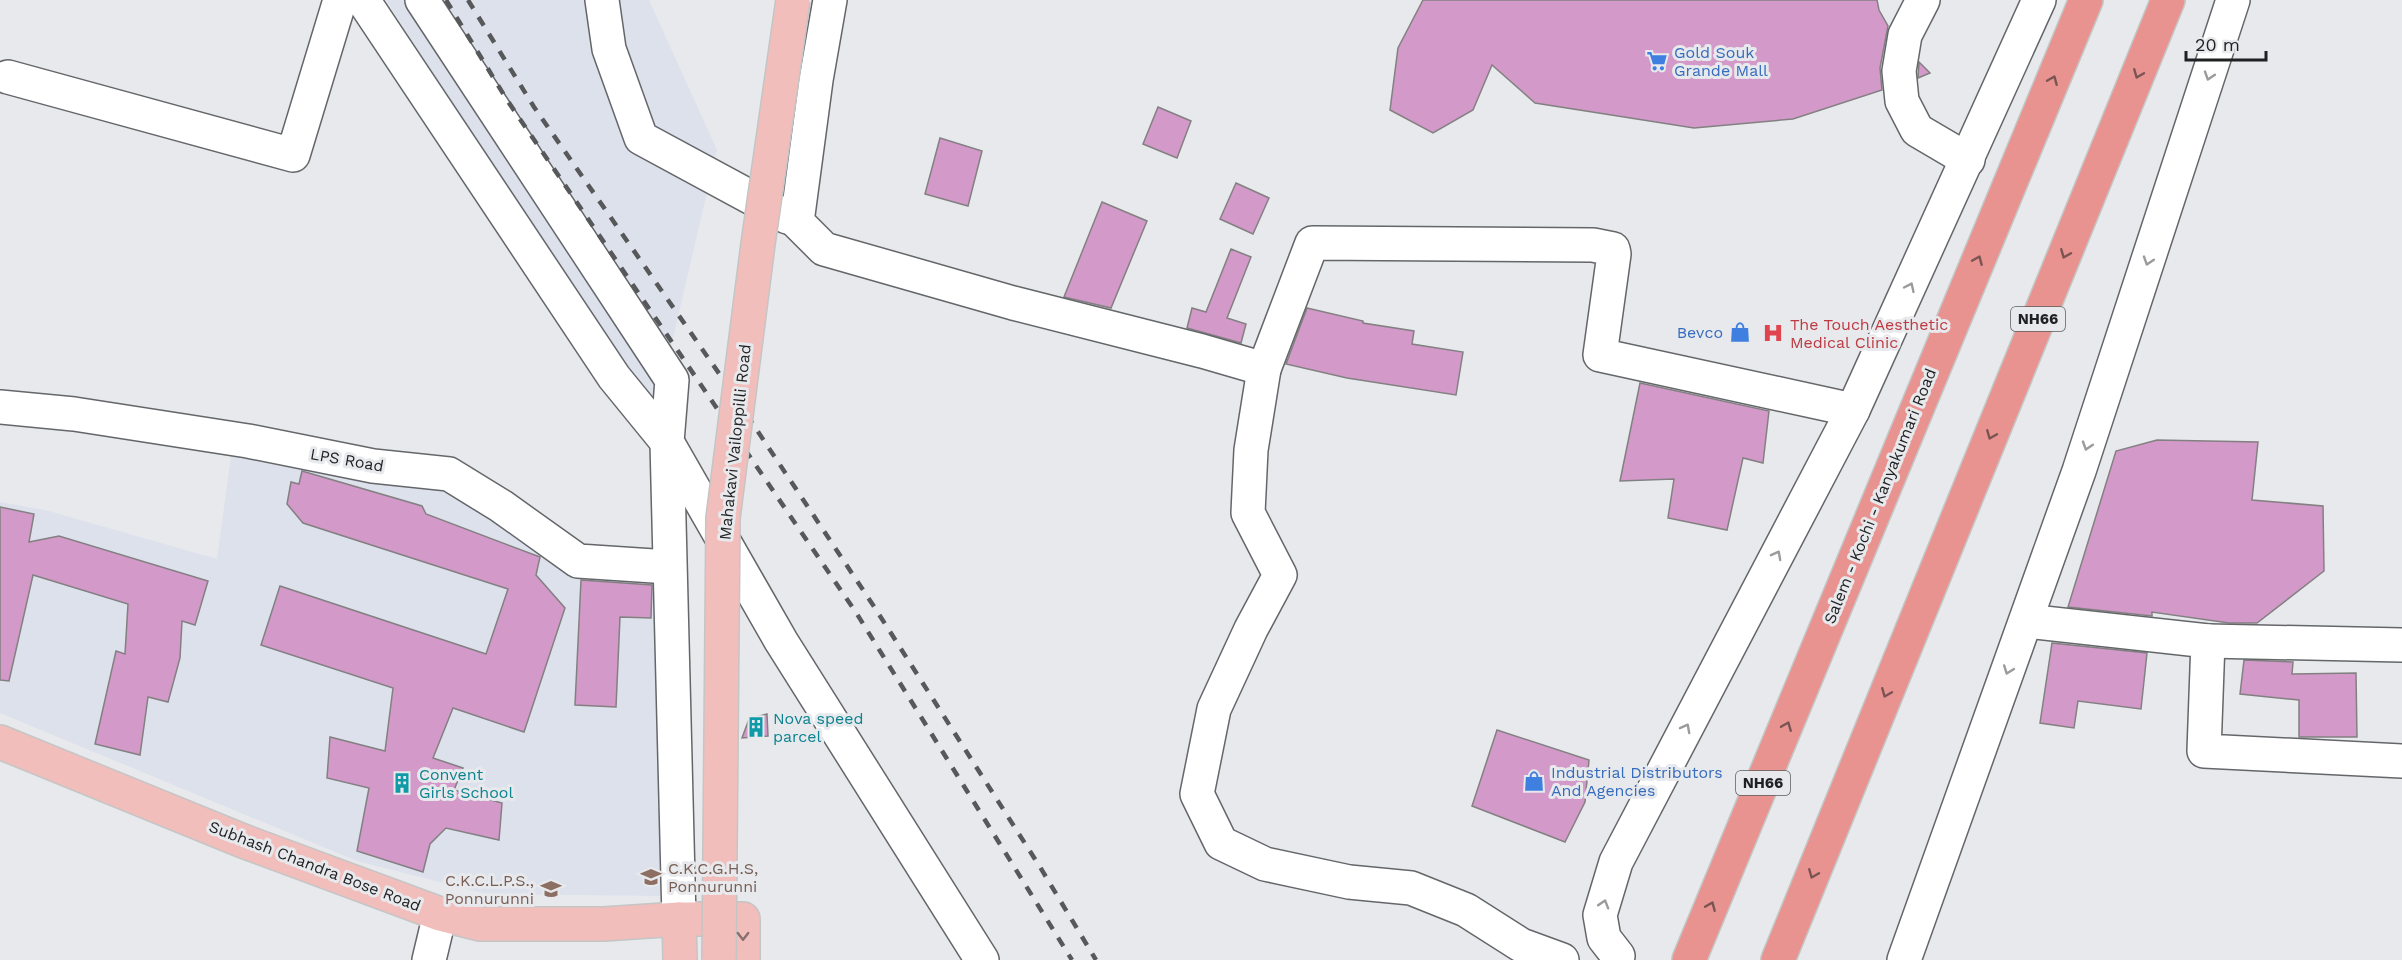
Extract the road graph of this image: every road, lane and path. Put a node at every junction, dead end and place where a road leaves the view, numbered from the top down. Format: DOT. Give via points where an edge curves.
graph roads {
  1 [pos="340,0"];
  2 [pos="363,0"];
  3 [pos="422,0"];
  4 [pos="602,0"];
  5 [pos="793,0"];
  6 [pos="830,0"];
  7 [pos="1923,0"];
  8 [pos="2039,0"];
  9 [pos="2086,0"];
  10 [pos="2168,0"];
  11 [pos="2233,0"];
  12 [pos="8,77"];
  13 [pos="1968,160"];
  14 [pos="797,222"];
  15 [pos="1264,369"];
  16 [pos="0,407"];
  17 [pos="1853,410"];
  18 [pos="667,442"];
  19 [pos="669,567"];
  20 [pos="2026,621"];
  21 [pos="2208,641"];
  22 [pos="2402,645"];
  23 [pos="0,742"];
  24 [pos="2402,761"];
  25 [pos="440,914"];
  26 [pos="679,919"];
  27 [pos="1620,959"];
  28 [pos="429,960"];
  29 [pos="680,960"];
  30 [pos="719,960"];
  31 [pos="743,960"];
  32 [pos="982,960"];
  33 [pos="1562,960"];
  34 [pos="1689,960"];
  35 [pos="1778,960"];
  36 [pos="1904,960"];
  1 -- 12 [label="street" via="293,155"];
  2 -- 18 [label="street" via="614,377"];
  3 -- 18 [label="street" via="672,380"];
  4 -- 14 [label="street" via="609,48 641,138"];
  5 -- 30 [label="main road, Mahakavi Vailoppilli Road, bridge" via="723,518"];
  6 -- 14 [label="street"];
  7 -- 13 [label="street" via="1905,35 1899,71 1902,101 1917,130"];
  8 -- 13 [label="street"];
  34 -- 9 [label="highway, Salem - Kochi - Kanyakumari Road / NH66, one-way"];
  10 -- 35 [label="highway, NH66, one-way"];
  11 -- 20 [label="street, one-way"];
  17 -- 13 [label="street, one-way"];
  14 -- 15 [label="street" via="824,249"];
  15 -- 17 [label="street" via="1312,243 1593,245 1613,249 1614,255 1600,355"];
  15 -- 33 [label="street" via="1251,450 1248,513 1280,575 1214,709 1197,794 1221,843 1265,864 1349,882 1411,888 1466,910 1521,945"];
  16 -- 19 [label="street, LPS Road" via="74,414 248,441 374,466 449,474 578,561"];
  27 -- 17 [label="street, one-way" via="1604,938 1600,915 1616,862"];
  18 -- 19 [label="street"];
  18 -- 32 [label="street" via="781,640"];
  19 -- 26 [label="street"];
  20 -- 21 [label="street"];
  20 -- 36 [label="street, one-way"];
  21 -- 22 [label="street"];
  21 -- 24 [label="street" via="2204,751"];
  23 -- 25 [label="main road, Subhash Chandra Bose Road" via="243,841"];
  25 -- 26 [label="main road, Subhash Chandra Bose Road" via="480,924 604,924"];
  25 -- 28 [label="street"];
  26 -- 29 [label="main road"];
  26 -- 31 [label="main road, Subhash Chandra Bose Road, one-way" via="743,919"];
}
